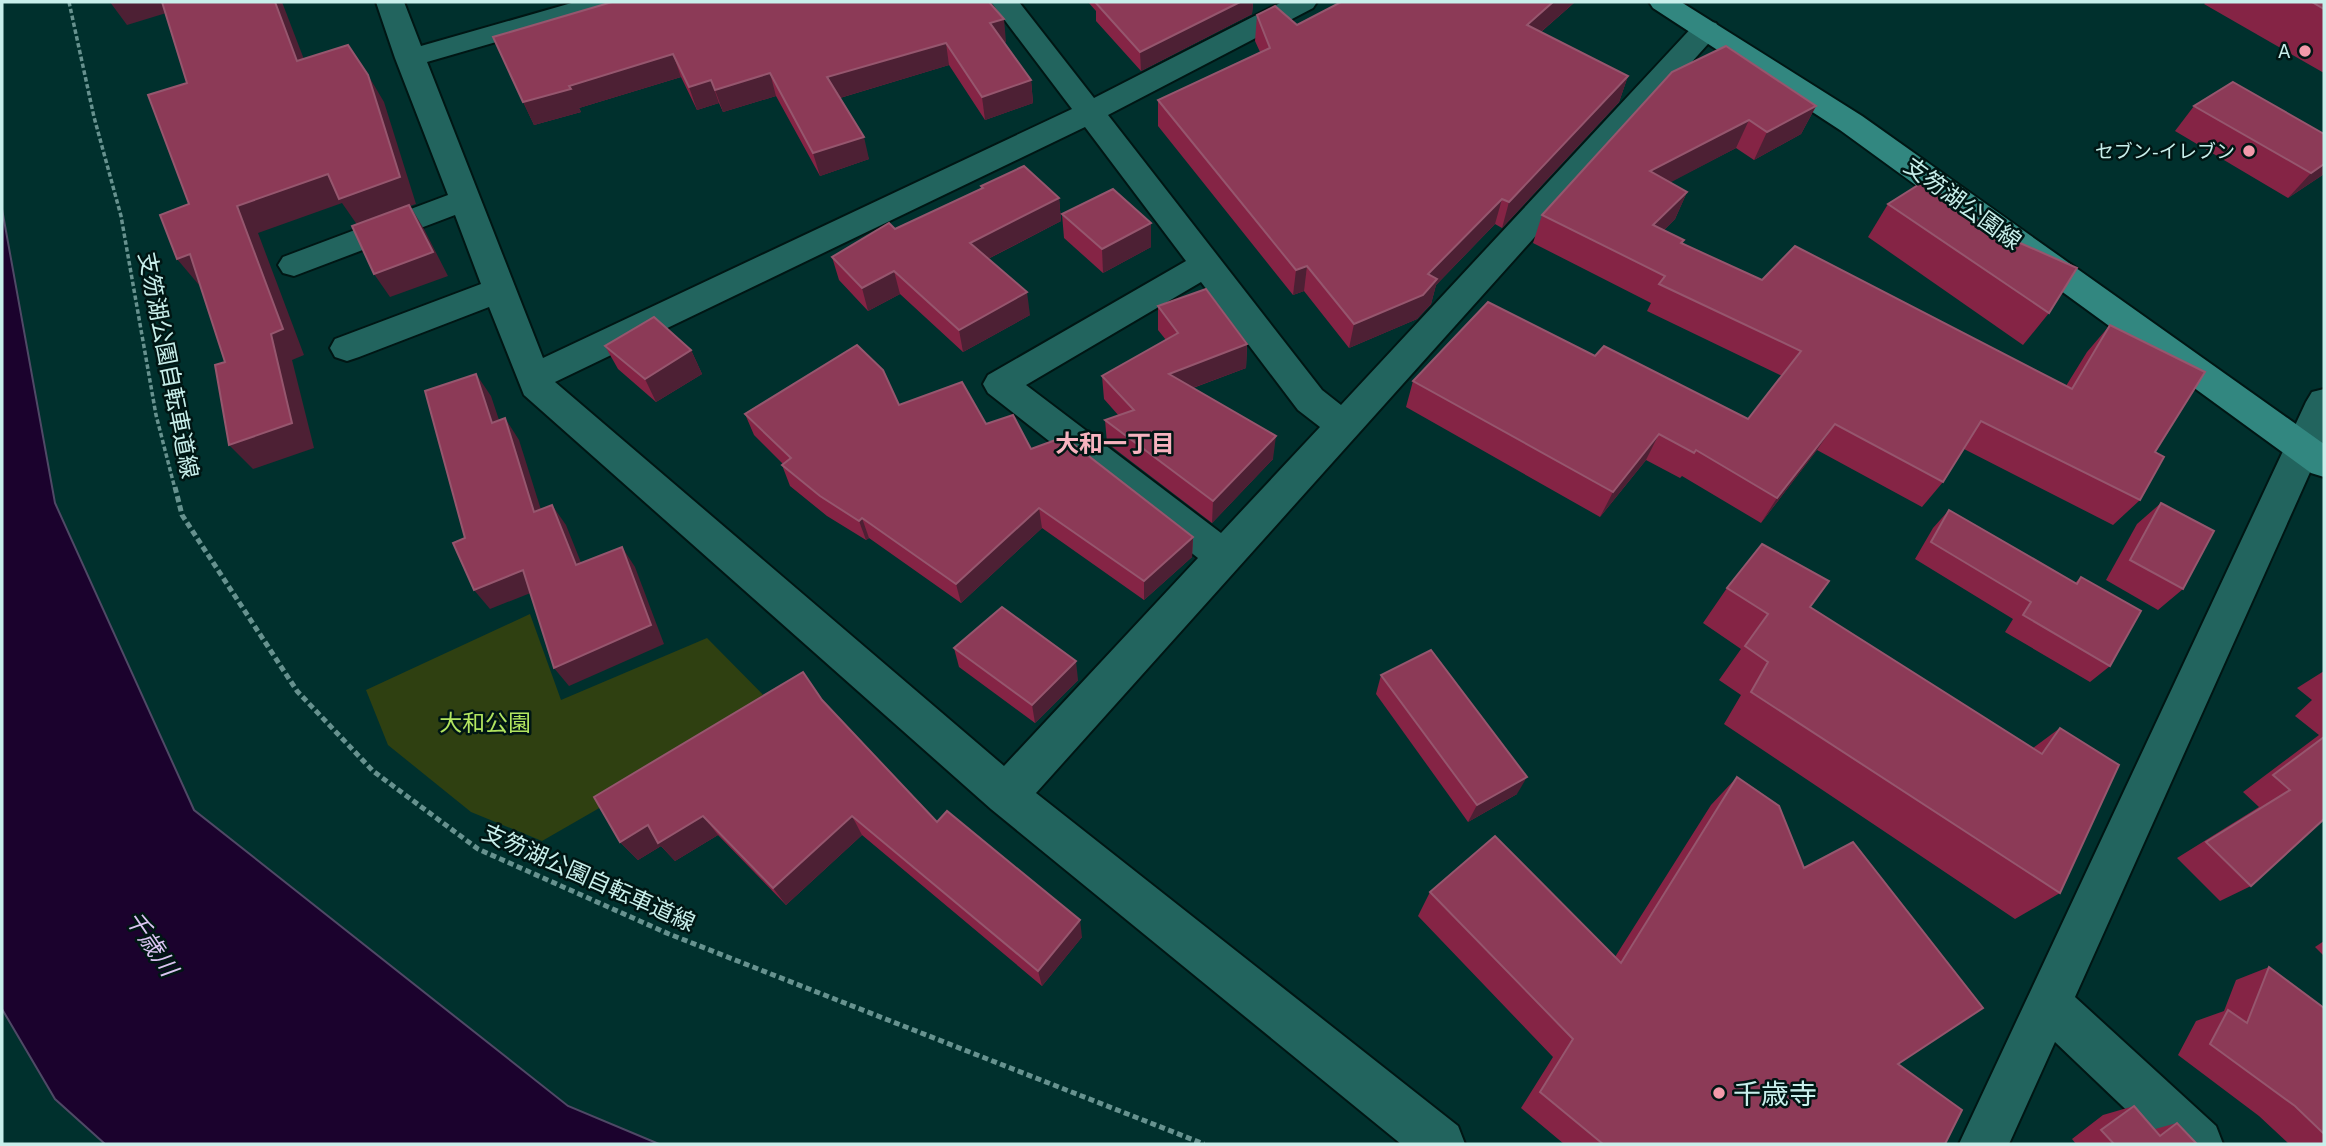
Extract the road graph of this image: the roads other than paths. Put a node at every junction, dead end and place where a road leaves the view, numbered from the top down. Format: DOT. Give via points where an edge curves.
graph roads {
  1 [pos="390,2"];
  2 [pos="604,2"];
  3 [pos="1004,2"];
  4 [pos="1303,2"];
  5 [pos="1663,2"];
  6 [pos="1706,29"];
  7 [pos="409,58"];
  8 [pos="1089,113"];
  9 [pos="464,200"];
  10 [pos="1206,264"];
  11 [pos="294,265"];
  12 [pos="499,290"];
  13 [pos="347,348"];
  14 [pos="533,378"];
  15 [pos="2324,402"];
  16 [pos="1343,426"];
  17 [pos="2313,455"];
  18 [pos="1224,557"];
  19 [pos="1006,795"];
  20 [pos="2049,1004"];
  21 [pos="1440,1144"];
  22 [pos="1984,1144"];
  23 [pos="2198,1144"];
  1 -- 7 [label="street"];
  2 -- 7 [label="street"];
  3 -- 8 [label="street"];
  4 -- 8 [label="street"];
  5 -- 6 [label="main road, 支笏湖公園線"];
  6 -- 16 [label="street"];
  6 -- 17 [label="main road, 支笏湖公園線" via="1851,123"];
  7 -- 9 [label="street"];
  8 -- 10 [label="street"];
  8 -- 14 [label="street"];
  9 -- 11 [label="street"];
  9 -- 12 [label="street"];
  10 -- 16 [label="street" via="1310,400"];
  10 -- 18 [label="street" via="999,384"];
  12 -- 13 [label="street"];
  12 -- 14 [label="street"];
  14 -- 19 [label="street" via="536,386"];
  15 -- 17 [label="street"];
  16 -- 18 [label="street"];
  17 -- 20 [label="street"];
  18 -- 19 [label="street"];
  19 -- 21 [label="street"];
  20 -- 22 [label="street"];
  20 -- 23 [label="street"];
}
